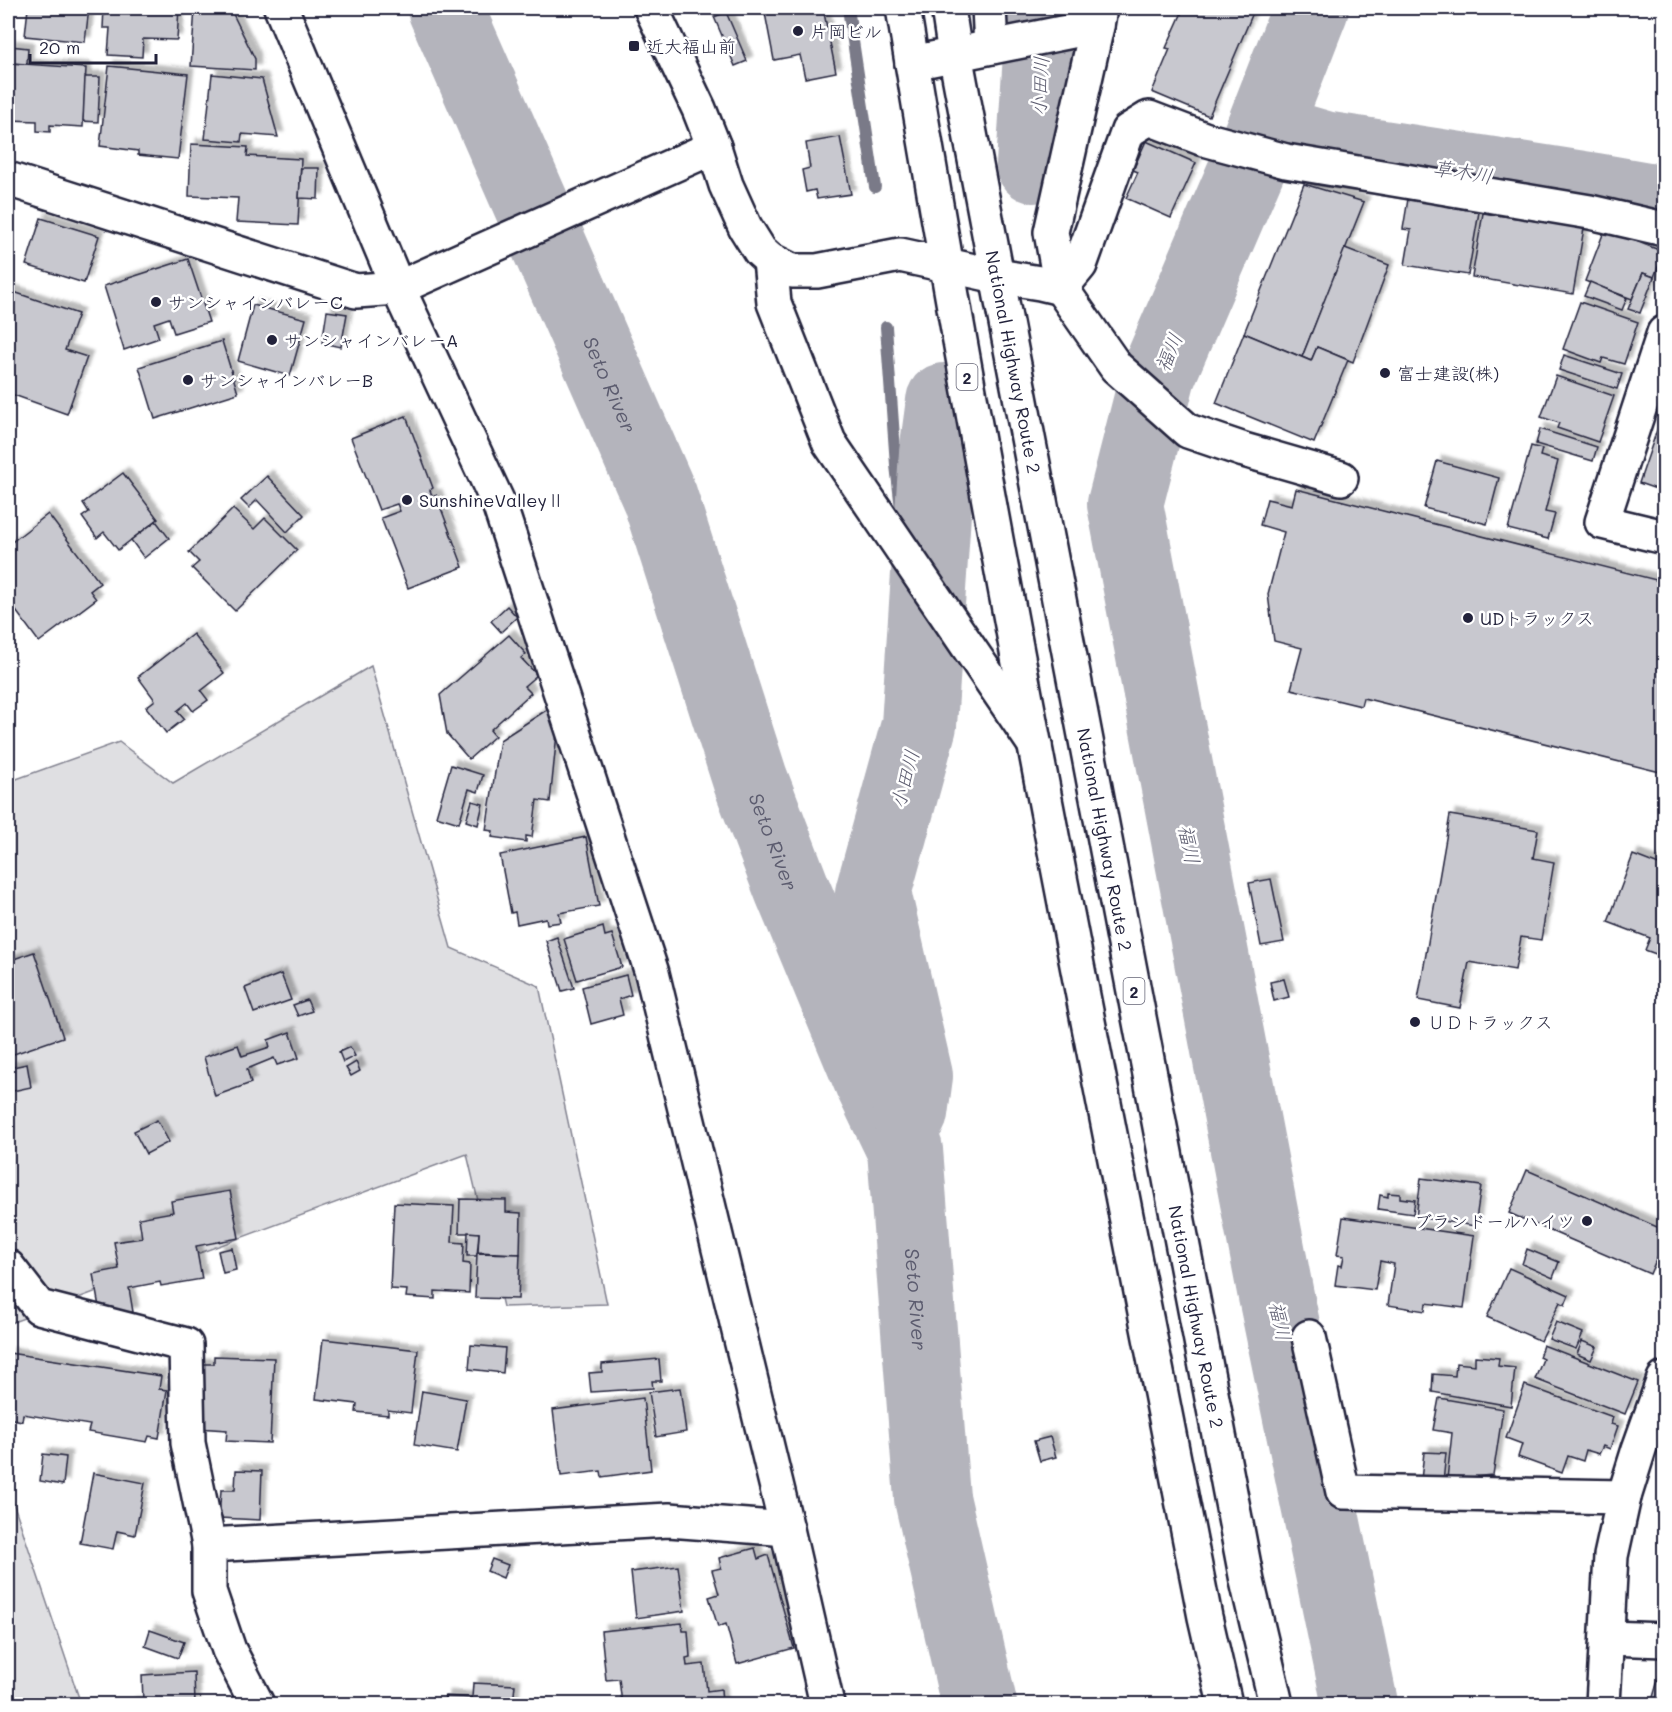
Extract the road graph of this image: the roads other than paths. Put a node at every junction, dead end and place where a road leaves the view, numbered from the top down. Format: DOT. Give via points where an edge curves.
graph roads {
  1 [pos="281,8"];
  2 [pos="651,8"];
  3 [pos="903,8"];
  4 [pos="948,8"];
  5 [pos="989,8"];
  6 [pos="1091,21"];
  7 [pos="1003,45"];
  8 [pos="955,54"];
  9 [pos="912,63"];
  10 [pos="714,147"];
  11 [pos="8,179"];
  12 [pos="1665,229"];
  13 [pos="770,260"];
  14 [pos="946,264"];
  15 [pos="997,276"];
  16 [pos="407,284"];
  17 [pos="1061,288"];
  18 [pos="1665,333"];
  19 [pos="1341,478"];
  20 [pos="1665,537"];
  21 [pos="1035,746"];
  22 [pos="8,1267"];
  23 [pos="1309,1337"];
  24 [pos="1665,1379"];
  25 [pos="1624,1497"];
  26 [pos="787,1528"];
  27 [pos="209,1545"];
  28 [pos="1608,1638"];
  29 [pos="1665,1640"];
  30 [pos="257,1704"];
  31 [pos="827,1704"];
  32 [pos="1225,1704"];
  33 [pos="1276,1704"];
  34 [pos="1603,1704"];
  1 -- 16 [label="main road"];
  2 -- 10 [label="main road"];
  3 -- 9 [label="main road, 2"];
  4 -- 8 [label="main road, National Highway Route 2 / 2"];
  5 -- 7 [label="main road"];
  6 -- 7 [label="main road"];
  6 -- 17 [label="main road" via="1051,232"];
  7 -- 8 [label="main road"];
  8 -- 9 [label="main road"];
  8 -- 15 [label="main road, National Highway Route 2 / 2"];
  9 -- 14 [label="main road, 2"];
  10 -- 13 [label="main road" via="745,227"];
  10 -- 16 [label="main road"];
  11 -- 16 [label="main road" via="356,291"];
  12 -- 17 [label="main road" via="1590,212 1286,161 1204,139 1149,118 1128,131 1080,265"];
  13 -- 14 [label="main road" via="792,272 818,271 900,255"];
  13 -- 21 [label="main road" via="774,303 829,442"];
  14 -- 15 [label="main road"];
  14 -- 21 [label="main road, 2"];
  15 -- 17 [label="main road"];
  15 -- 33 [label="main road, National Highway Route 2 / 2" via="1246,1581"];
  16 -- 26 [label="main road" via="500,507 652,973"];
  17 -- 19 [label="main road" via="1116,367 1188,431"];
  18 -- 20 [label="main road" via="1602,522"];
  21 -- 32 [label="main road, 2" via="1204,1617"];
  22 -- 27 [label="main road" via="39,1307 186,1345 188,1443"];
  23 -- 25 [label="main road" via="1343,1492"];
  24 -- 25 [label="main road"];
  25 -- 28 [label="main road" via="1611,1556"];
  26 -- 27 [label="main road" via="669,1520"];
  26 -- 31 [label="main road"];
  27 -- 30 [label="main road" via="209,1591 229,1650"];
  28 -- 29 [label="main road"];
  28 -- 34 [label="main road"];
}
